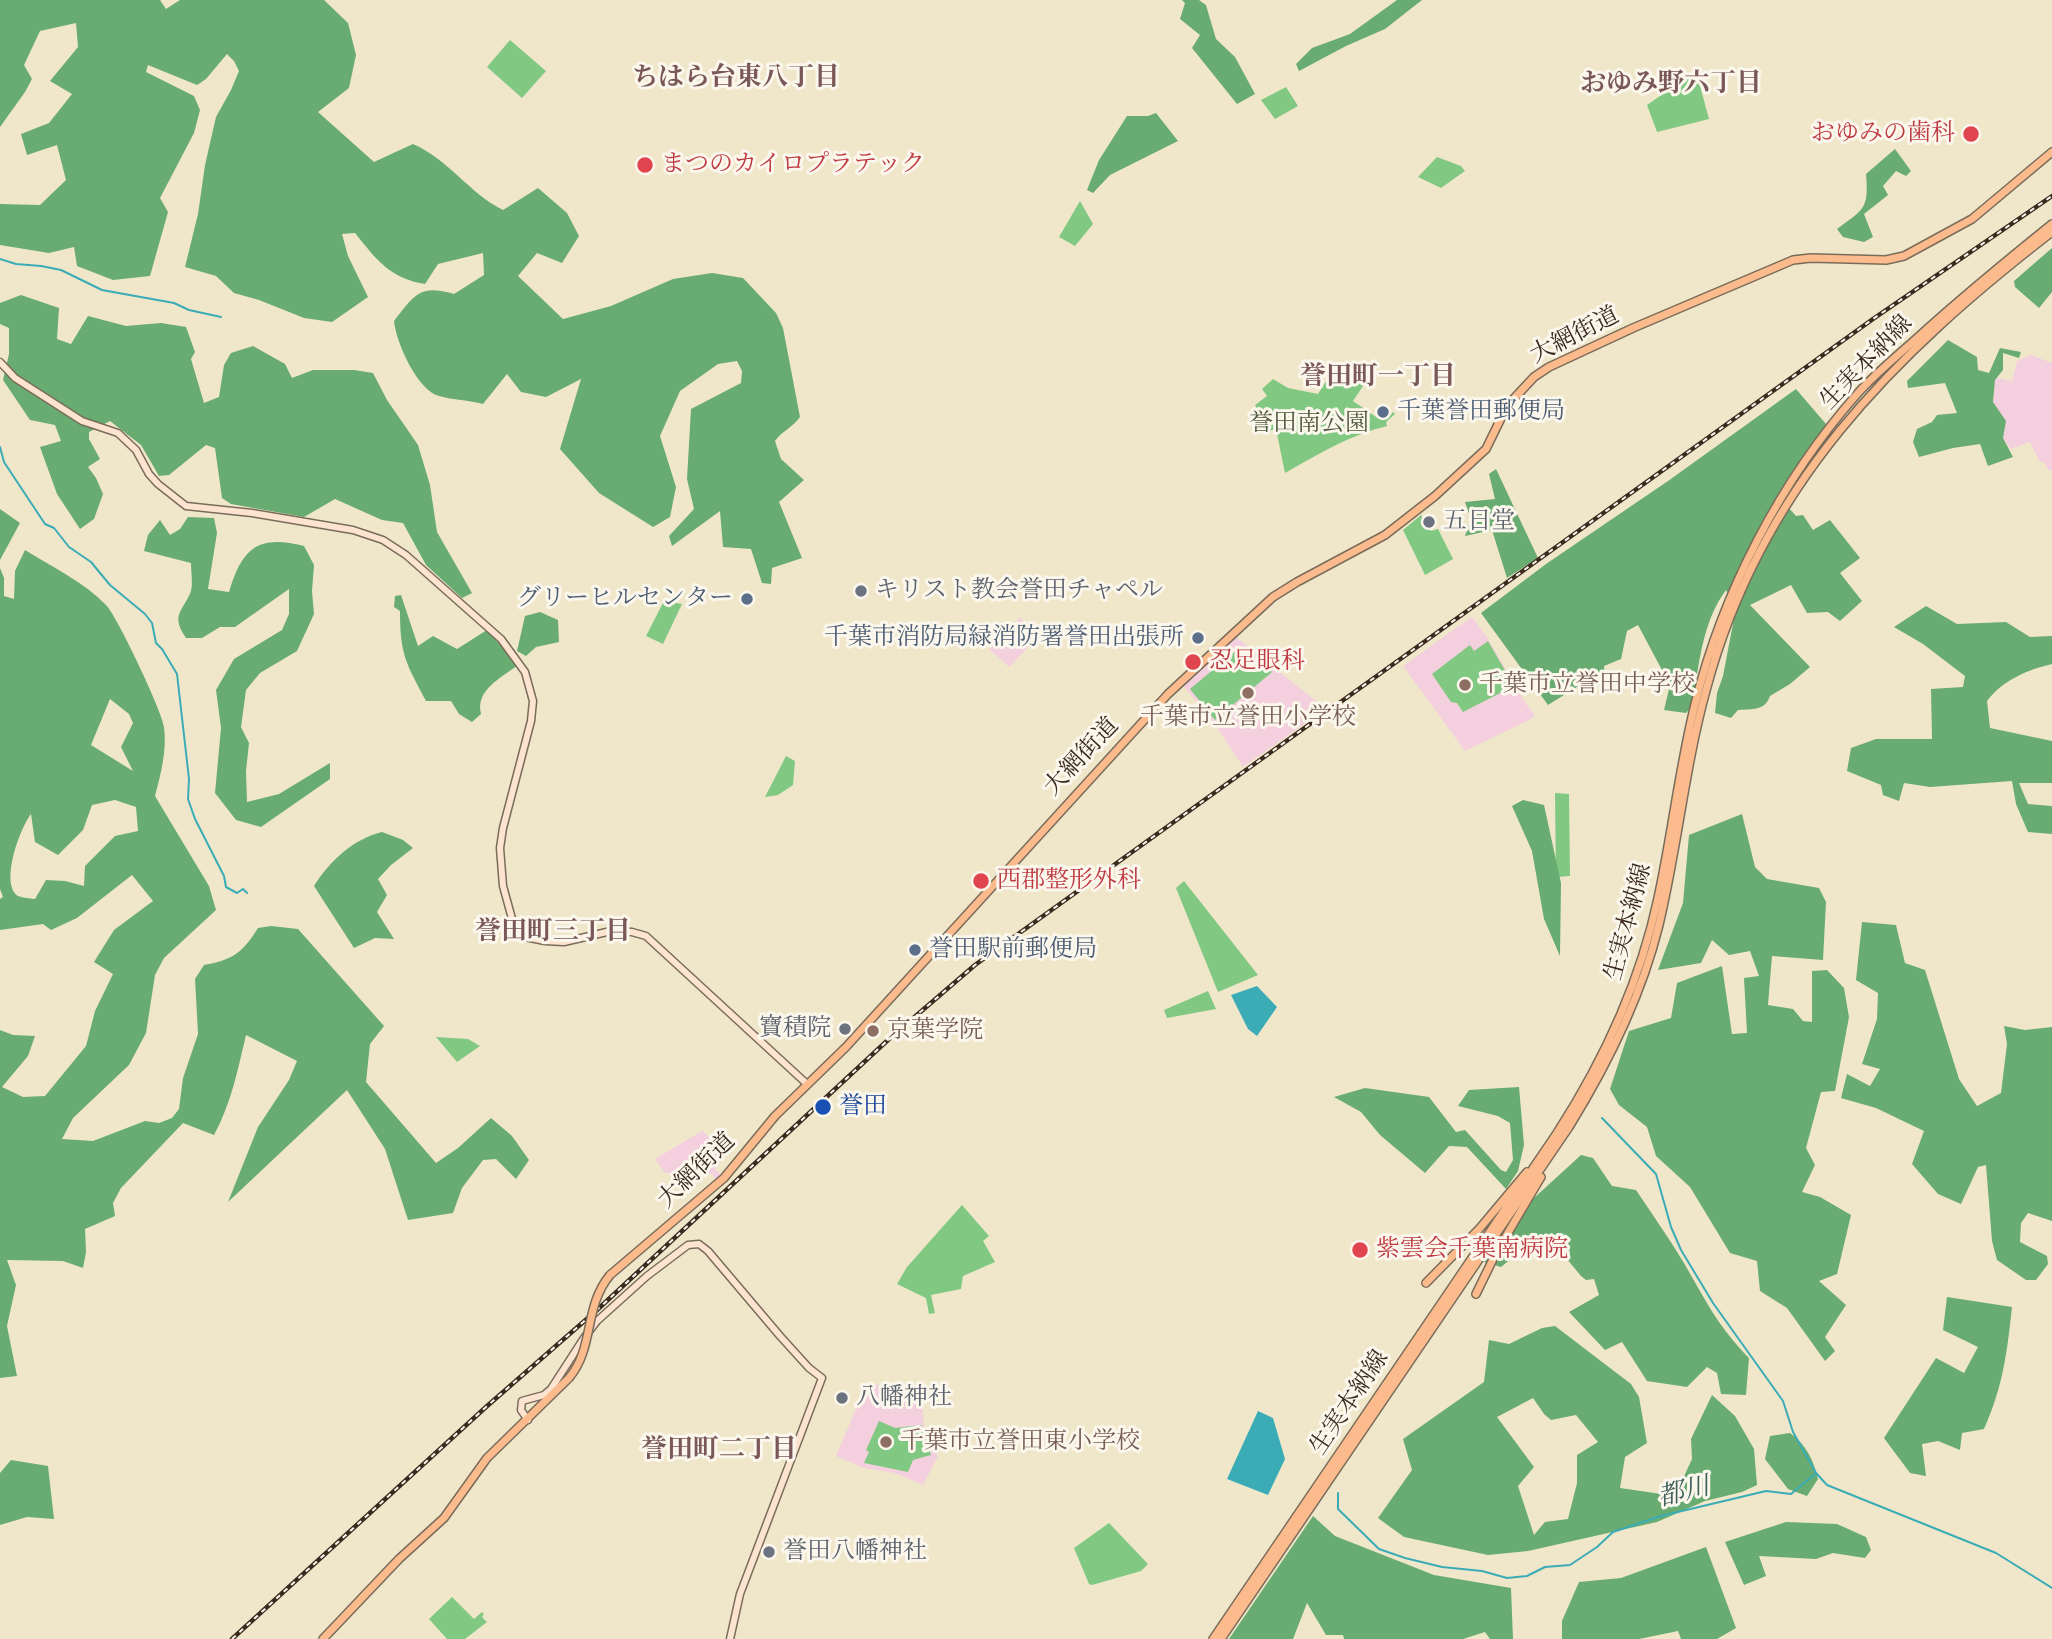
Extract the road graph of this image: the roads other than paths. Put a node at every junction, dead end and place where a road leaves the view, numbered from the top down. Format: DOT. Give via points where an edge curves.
graph roads {
  1 [pos="2052,152"];
  2 [pos="2052,224"];
  3 [pos="2052,232"];
  4 [pos="0,362"];
  5 [pos="807,1084"];
  6 [pos="1569,1127"];
  7 [pos="1536,1164"];
  8 [pos="1426,1283"];
  9 [pos="1476,1294"];
  10 [pos="528,1420"];
  11 [pos="323,1639"];
  12 [pos="730,1639"];
  13 [pos="1213,1639"];
  14 [pos="1221,1639"];
  1 -- 5 [label="main road, 大網街道" via="1972,219 1905,256 1793,260 1633,328 1534,377 1507,406 1486,449 1456,478 1385,535 1279,593 1177,684 846,1047"];
  2 -- 7 [label="main road, 生実本納線" via="1948,309 1859,393 1804,466 1760,537 1725,612 1699,690 1640,967 1586,1085"];
  3 -- 6 [label="main road, 生実本納線" via="1915,348 1862,403 1809,470 1764,543 1734,608 1707,685 1665,899 1646,968 1618,1039"];
  4 -- 5 [label="main road" via="15,378 82,421 118,433 136,450 158,484 186,506 279,517 383,540 501,639 525,672 533,701 500,848 503,886 516,929 525,937 545,941 564,942 611,931 646,936"];
  5 -- 10 [label="main road, 大網街道, bridge" via="724,1178 611,1275 594,1301 578,1367"];
  6 -- 9 [label="main road"];
  6 -- 14 [label="main road, 生実本納線"];
  7 -- 8 [label="main road"];
  7 -- 13 [label="main road, 生実本納線"];
  10 -- 11 [label="main road, 大網街道" via="482,1464 444,1518"];
  10 -- 12 [label="main road" via="521,1410 522,1401 551,1390 597,1321 688,1245 699,1244 708,1251 822,1378 743,1587"];
}
